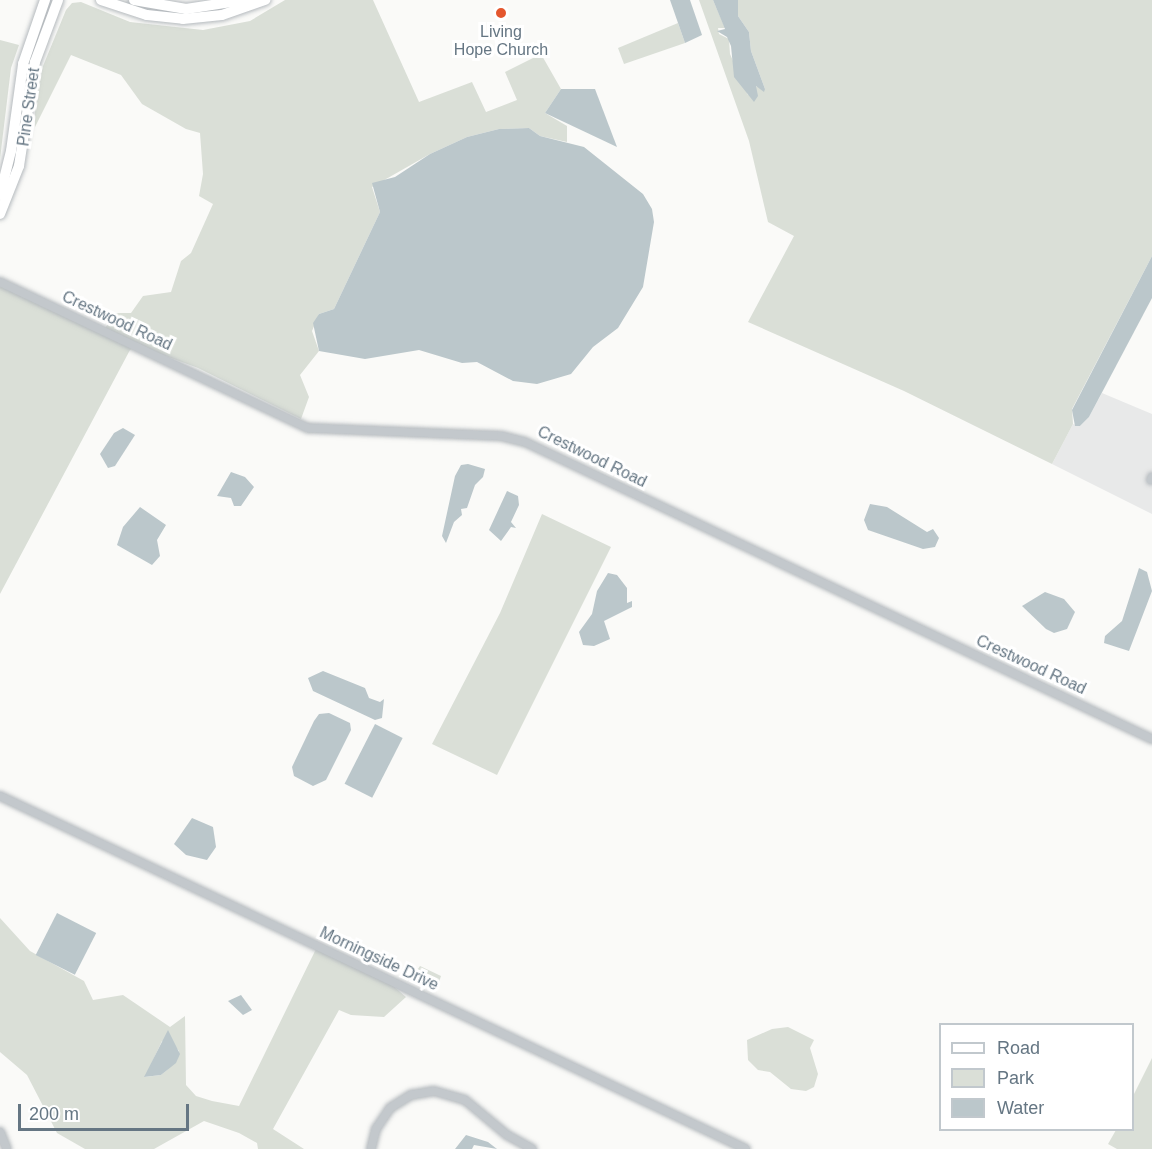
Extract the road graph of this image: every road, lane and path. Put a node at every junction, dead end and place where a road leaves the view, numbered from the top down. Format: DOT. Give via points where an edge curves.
graph roads {
  1 [pos="45,0"];
  2 [pos="58,0"];
  3 [pos="64,0"];
  4 [pos="101,0"];
  5 [pos="134,0"];
  6 [pos="244,0"];
  7 [pos="265,0"];
  8 [pos="30,93"];
  9 [pos="0,195"];
  10 [pos="0,214"];
  11 [pos="0,282"];
  12 [pos="1152,739"];
  13 [pos="0,796"];
  14 [pos="0,1132"];
  15 [pos="8,1149"];
  16 [pos="371,1149"];
  17 [pos="532,1149"];
  18 [pos="746,1149"];
  1 -- 9 [label="main road, Pine Street" via="23,64 11,151"];
  2 -- 8 [label="main road, Pine Street" via="38,52"];
  3 -- 8 [label="main road"];
  4 -- 7 [label="main road" via="147,15 183,19 222,15"];
  5 -- 6 [label="main road" via="186,9"];
  8 -- 10 [label="main road, Pine Street" via="23,153"];
  11 -- 12 [label="street, Crestwood Road" via="308,429 501,436 525,441"];
  13 -- 18 [label="street, Morningside Drive"];
  14 -- 15 [label="street"];
  16 -- 17 [label="street" via="376,1129 390,1108 411,1095 434,1091 465,1100 507,1135"];
}
